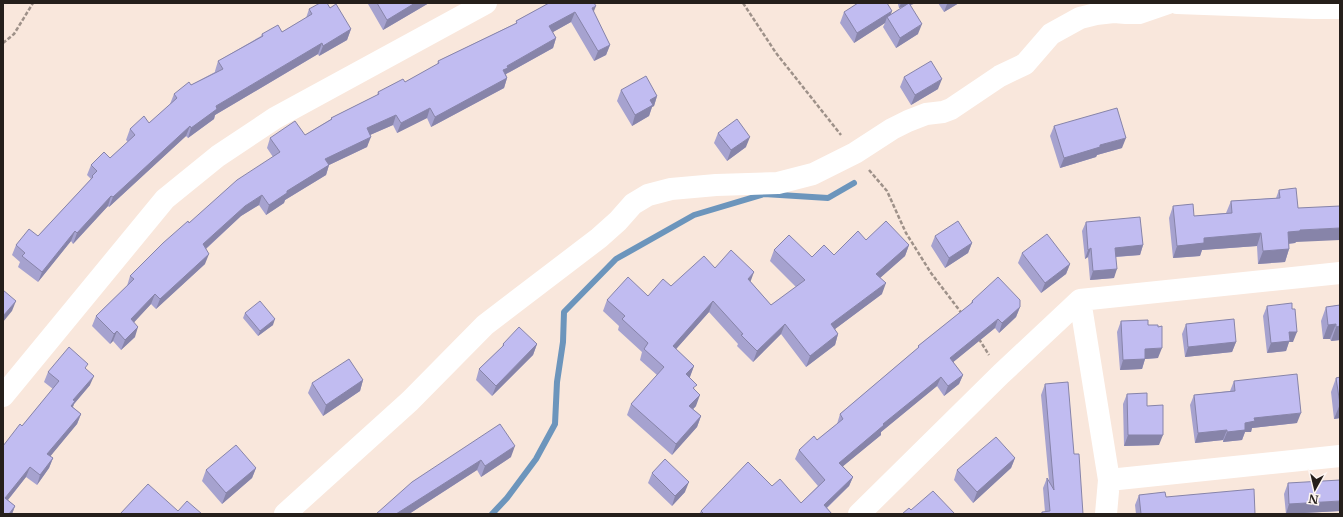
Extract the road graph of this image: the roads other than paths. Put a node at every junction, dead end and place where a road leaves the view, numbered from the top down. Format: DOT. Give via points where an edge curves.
graph roads {
  1 [pos="486,3"];
  2 [pos="1168,3"];
  3 [pos="1177,3"];
  4 [pos="1314,6"];
  5 [pos="1094,8"];
  6 [pos="1340,8"];
  7 [pos="1340,273"];
  8 [pos="1080,300"];
  9 [pos="3,396"];
  10 [pos="1340,456"];
  11 [pos="1109,480"];
  12 [pos="285,514"];
  13 [pos="859,514"];
  14 [pos="1106,514"];
  1 -- 9 [label="street" via="275,118 218,156 171,194"];
  2 -- 5 [label="street" via="1126,13"];
  3 -- 4 [label="street"];
  4 -- 6 [label="street"];
  5 -- 12 [label="street" via="1051,34 1025,64 1000,76 951,109 908,121 855,153 813,174 778,183 716,185 648,194 599,238 485,326 410,401"];
  7 -- 8 [label="street"];
  8 -- 11 [label="street"];
  8 -- 13 [label="street"];
  10 -- 11 [label="street"];
  11 -- 14 [label="street"];
}
